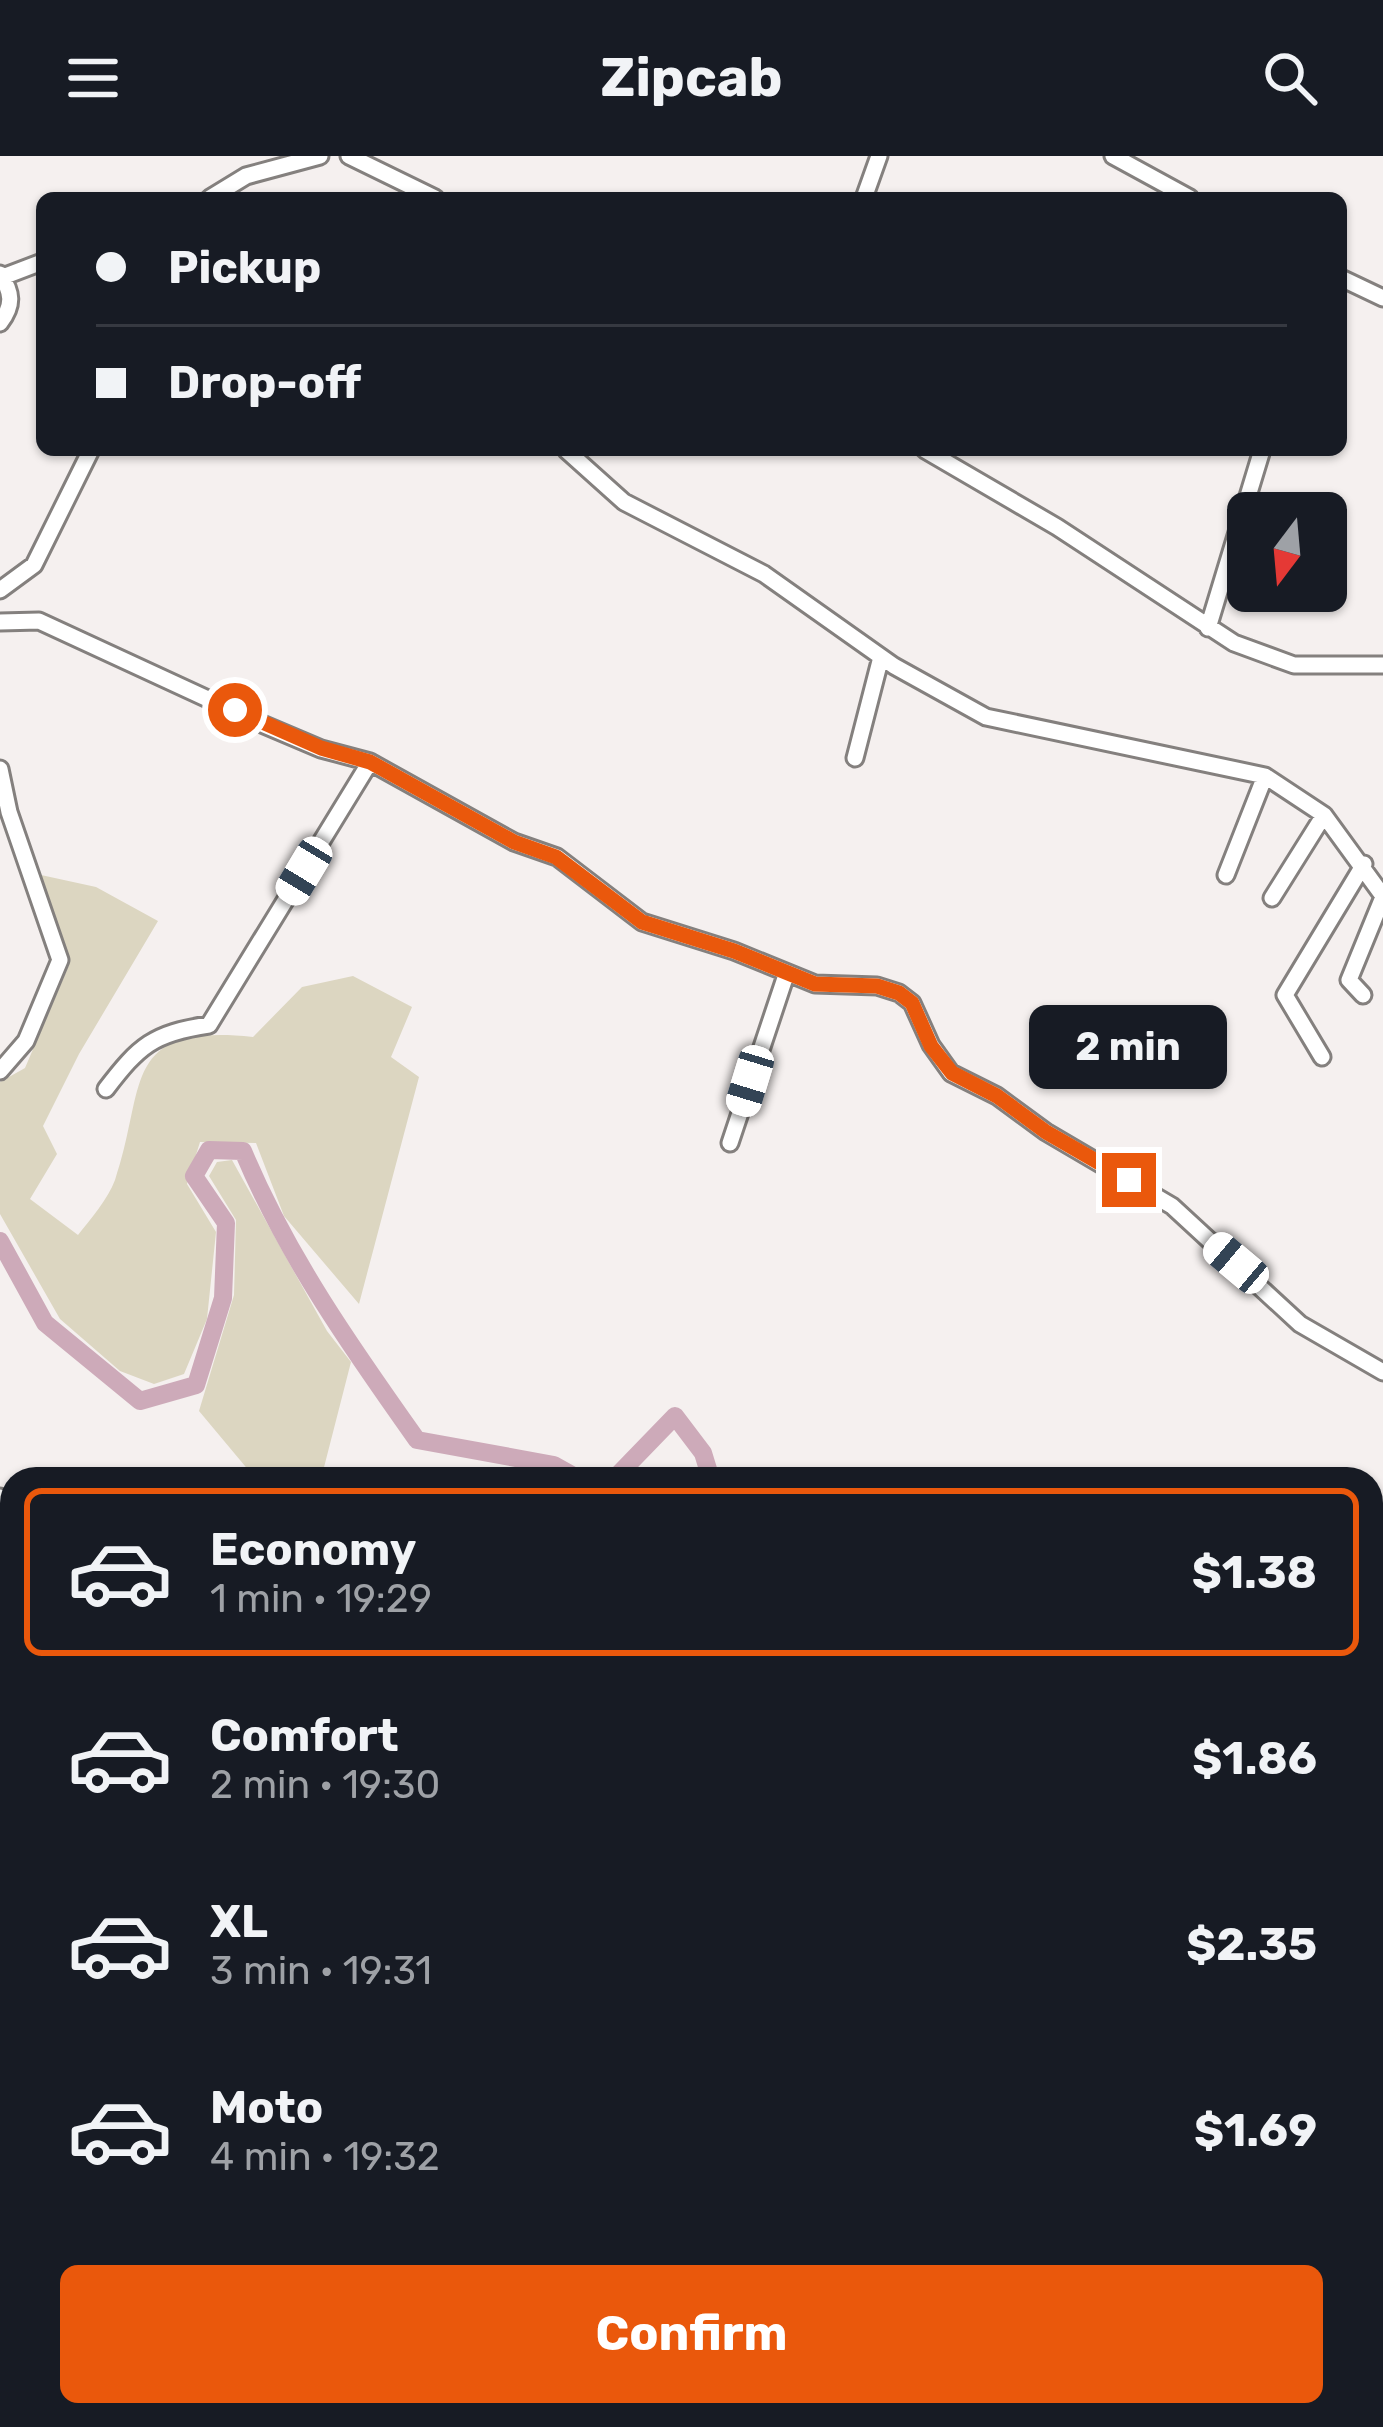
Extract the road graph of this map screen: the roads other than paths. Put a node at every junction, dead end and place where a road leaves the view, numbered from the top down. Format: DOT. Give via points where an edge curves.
graph roads {
  1 [pos="320,156"];
  2 [pos="350,156"];
  3 [pos="879,156"];
  4 [pos="1114,156"];
  5 [pos="220,192"];
  6 [pos="414,192"];
  7 [pos="866,192"];
  8 [pos="1179,192"];
  9 [pos="36,264"];
  10 [pos="1,276"];
  11 [pos="1347,281"];
  12 [pos="1383,298"];
  13 [pos="0,323"];
  14 [pos="88,456"];
  15 [pos="573,456"];
  16 [pos="935,456"];
  17 [pos="1260,456"];
  18 [pos="0,590"];
  19 [pos="0,622"];
  20 [pos="1208,628"];
  21 [pos="881,657"];
  22 [pos="1383,665"];
  23 [pos="855,758"];
  24 [pos="370,762"];
  25 [pos="0,770"];
  26 [pos="1264,776"];
  27 [pos="1324,814"];
  28 [pos="1364,864"];
  29 [pos="1226,875"];
  30 [pos="1383,896"];
  31 [pos="1272,898"];
  32 [pos="786,975"];
  33 [pos="1363,995"];
  34 [pos="1322,1057"];
  35 [pos="0,1071"];
  36 [pos="106,1089"];
  37 [pos="730,1143"];
  38 [pos="1383,1372"];
  1 -- 5 [label="street" via="246,176"];
  2 -- 6 [label="street"];
  3 -- 7 [label="street"];
  4 -- 8 [label="street"];
  9 -- 10 [label="street"];
  10 -- 13 [label="street" via="10,307"];
  11 -- 12 [label="street"];
  14 -- 18 [label="street" via="34,565"];
  15 -- 21 [label="street" via="624,502 764,574"];
  16 -- 20 [label="street"];
  17 -- 20 [label="street"];
  19 -- 24 [label="street" via="39,621 262,724"];
  20 -- 22 [label="street" via="1294,665"];
  21 -- 23 [label="street"];
  21 -- 26 [label="street" via="986,717"];
  24 -- 32 [label="street" via="556,857 642,922"];
  24 -- 36 [label="street" via="208,1025 156,1036"];
  25 -- 35 [label="street" via="60,960 26,1041"];
  26 -- 27 [label="street"];
  26 -- 29 [label="street"];
  27 -- 28 [label="street"];
  27 -- 31 [label="street"];
  28 -- 30 [label="street"];
  28 -- 34 [label="street" via="1285,995"];
  30 -- 33 [label="street" via="1349,980"];
  32 -- 37 [label="street"];
  32 -- 38 [label="street" via="899,993 952,1073 1172,1206 1300,1324"];
}
